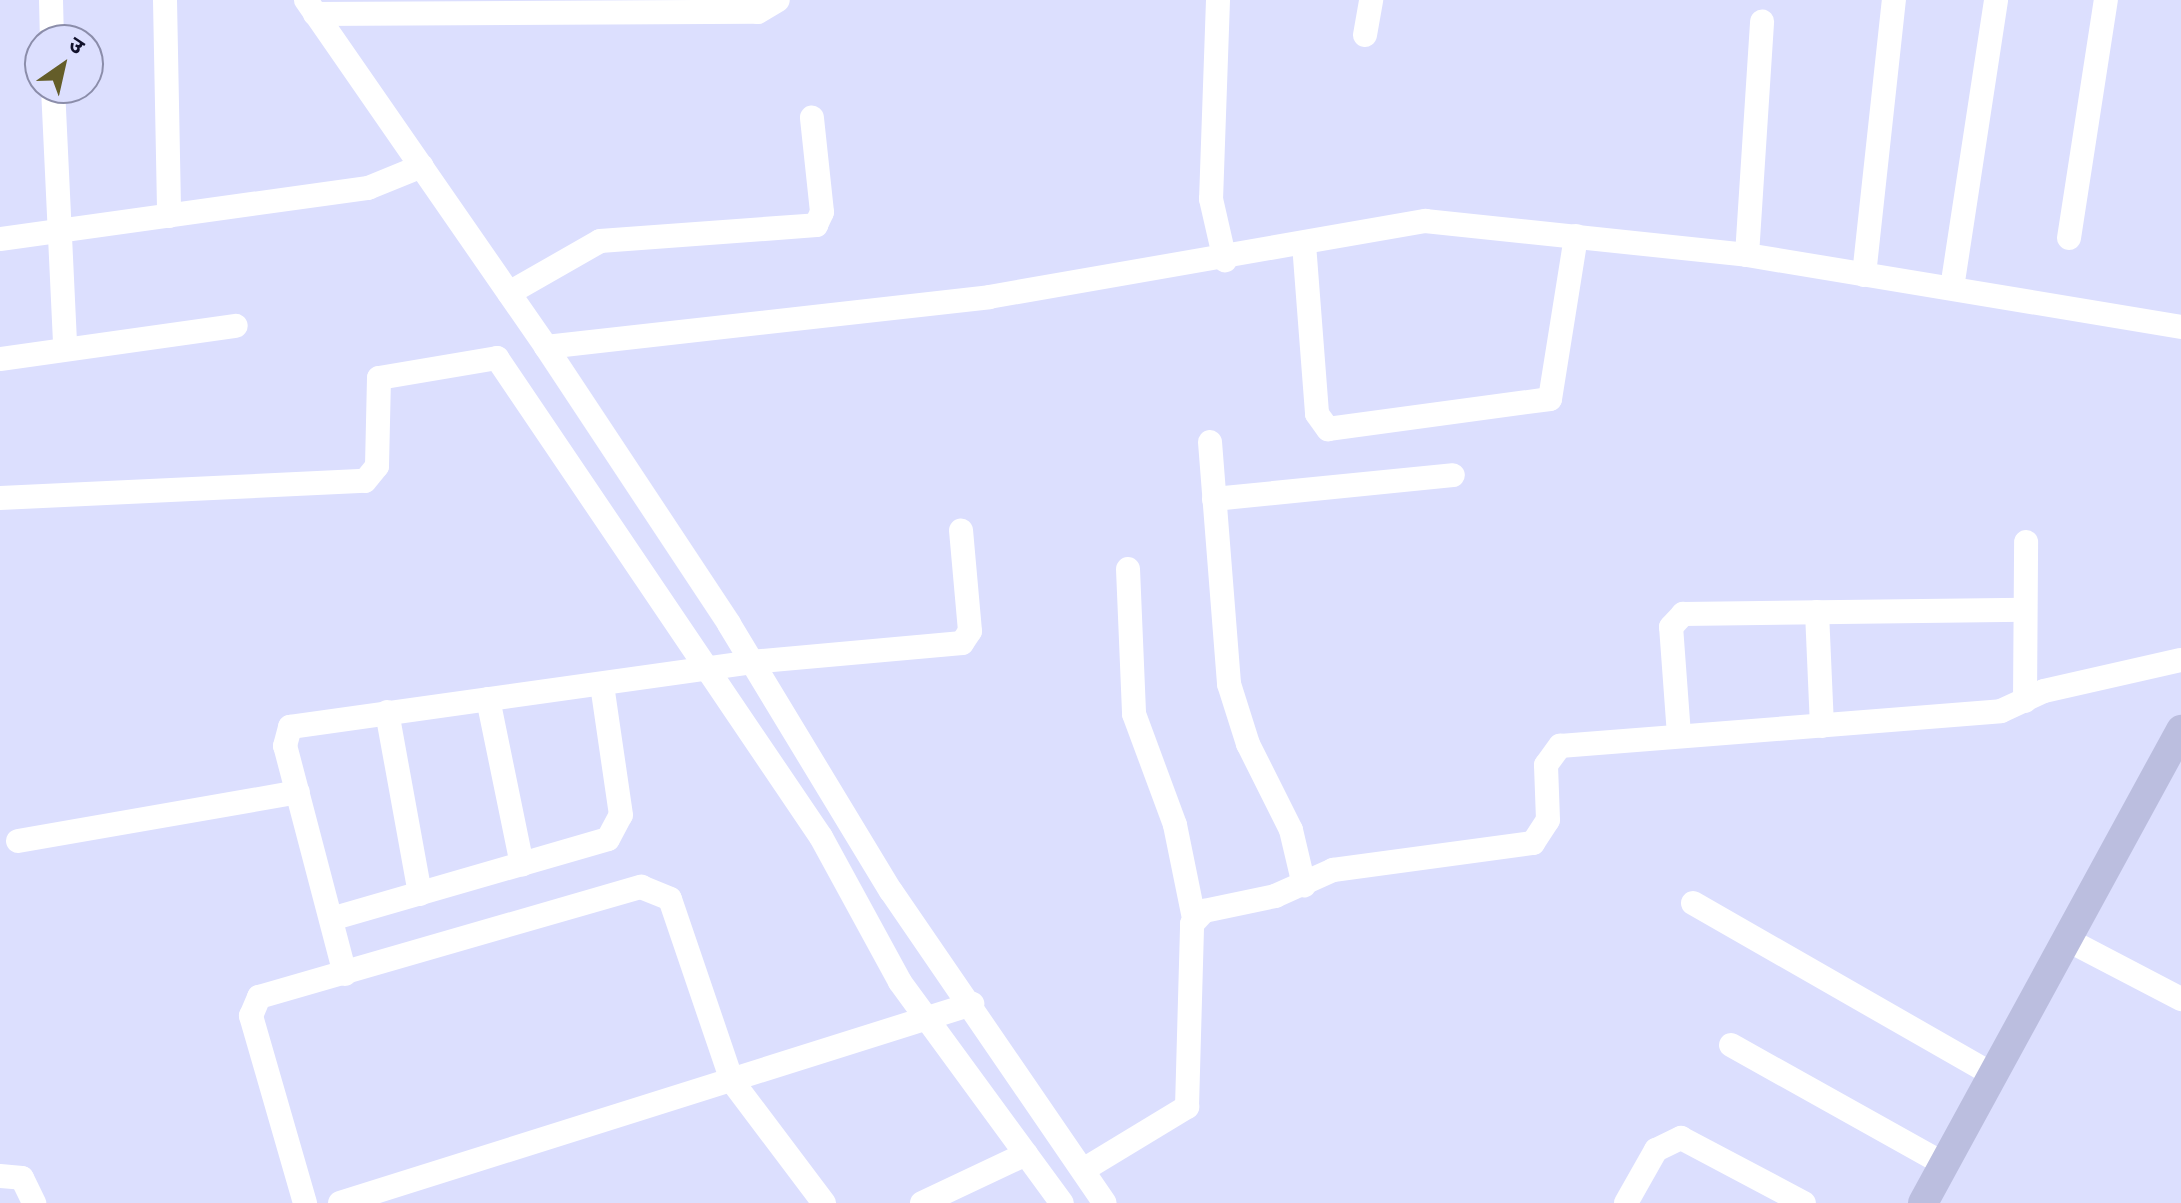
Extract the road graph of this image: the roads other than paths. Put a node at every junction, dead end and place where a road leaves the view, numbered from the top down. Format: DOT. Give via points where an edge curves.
graph roads {
  1 [pos="51,0"];
  2 [pos="165,0"];
  3 [pos="778,0"];
  4 [pos="1218,0"];
  5 [pos="1371,0"];
  6 [pos="1894,0"];
  7 [pos="1996,0"];
  8 [pos="2106,0"];
  9 [pos="310,7"];
  10 [pos="1762,21"];
  11 [pos="52,24"];
  12 [pos="1365,35"];
  13 [pos="53,104"];
  14 [pos="812,118"];
  15 [pos="408,174"];
  16 [pos="169,216"];
  17 [pos="56,231"];
  18 [pos="1576,236"];
  19 [pos="2069,238"];
  20 [pos="0,239"];
  21 [pos="1304,244"];
  22 [pos="1747,255"];
  23 [pos="1225,260"];
  24 [pos="1864,275"];
  25 [pos="1952,288"];
  26 [pos="509,293"];
  27 [pos="236,326"];
  28 [pos="2181,327"];
  29 [pos="65,347"];
  30 [pos="546,347"];
  31 [pos="0,359"];
  32 [pos="1210,442"];
  33 [pos="1453,475"];
  34 [pos="0,498"];
  35 [pos="1214,499"];
  36 [pos="961,530"];
  37 [pos="2026,542"];
  38 [pos="1128,569"];
  39 [pos="2025,610"];
  40 [pos="1817,612"];
  41 [pos="2181,660"];
  42 [pos="726,666"];
  43 [pos="602,684"];
  44 [pos="488,699"];
  45 [pos="2025,701"];
  46 [pos="387,712"];
  47 [pos="1822,726"];
  48 [pos="2181,730"];
  49 [pos="1679,735"];
  50 [pos="2173,763"];
  51 [pos="298,792"];
  52 [pos="18,841"];
  53 [pos="522,865"];
  54 [pos="1304,885"];
  55 [pos="420,894"];
  56 [pos="1693,903"];
  57 [pos="1194,918"];
  58 [pos="331,919"];
  59 [pos="2066,939"];
  60 [pos="345,974"];
  61 [pos="2181,999"];
  62 [pos="950,1014"];
  63 [pos="1731,1045"];
  64 [pos="1991,1074"];
  65 [pos="732,1081"];
  66 [pos="1026,1154"];
  67 [pos="1944,1164"];
  68 [pos="1083,1170"];
  69 [pos="0,1176"];
  70 [pos="34,1203"];
  71 [pos="305,1203"];
  72 [pos="340,1203"];
  73 [pos="824,1203"];
  74 [pos="922,1203"];
  75 [pos="1062,1203"];
  76 [pos="1105,1203"];
  77 [pos="1626,1203"];
  78 [pos="1804,1203"];
  79 [pos="1923,1203"];
  1 -- 11 [label="street"];
  2 -- 16 [label="street"];
  3 -- 9 [label="street" via="758,12"];
  4 -- 23 [label="street" via="1211,209"];
  5 -- 12 [label="street"];
  6 -- 24 [label="street"];
  7 -- 25 [label="street"];
  8 -- 19 [label="street"];
  9 -- 15 [label="street"];
  10 -- 22 [label="street"];
  13 -- 17 [label="street"];
  14 -- 26 [label="street" via="822,212 816,225 600,241"];
  15 -- 16 [label="street"];
  15 -- 26 [label="street"];
  16 -- 17 [label="street"];
  17 -- 20 [label="street"];
  17 -- 29 [label="street"];
  18 -- 21 [label="street" via="1425,221"];
  18 -- 21 [label="street" via="1550,399 1328,429 1317,414"];
  18 -- 22 [label="street"];
  21 -- 23 [label="street"];
  22 -- 24 [label="street"];
  23 -- 30 [label="street" via="989,297"];
  24 -- 25 [label="street"];
  25 -- 28 [label="street"];
  26 -- 30 [label="street"];
  27 -- 29 [label="street"];
  29 -- 31 [label="street"];
  30 -- 42 [label="street"];
  32 -- 35 [label="street"];
  33 -- 35 [label="street"];
  34 -- 42 [label="street" via="365,481 377,466 379,378 494,356"];
  35 -- 54 [label="street" via="1229,684 1248,744 1291,830"];
  36 -- 42 [label="street" via="970,631 962,643"];
  37 -- 39 [label="street"];
  38 -- 57 [label="street" via="1134,714 1175,825"];
  39 -- 40 [label="street"];
  39 -- 45 [label="street"];
  40 -- 47 [label="street"];
  40 -- 49 [label="street" via="1677,617"];
  41 -- 45 [label="street"];
  42 -- 43 [label="street"];
  42 -- 62 [label="street" via="821,837"];
  42 -- 62 [label="street" via="891,891"];
  43 -- 44 [label="street"];
  43 -- 53 [label="street" via="618,830 598,844"];
  44 -- 46 [label="street"];
  44 -- 53 [label="street"];
  45 -- 47 [label="street" via="2001,711"];
  46 -- 51 [label="street" via="290,727 285,746"];
  46 -- 55 [label="street"];
  47 -- 49 [label="street"];
  48 -- 50 [label="main road"];
  49 -- 54 [label="street" via="1560,746 1546,765 1542,834 1516,851 1346,867"];
  50 -- 59 [label="main road"];
  51 -- 52 [label="street"];
  51 -- 58 [label="street"];
  53 -- 55 [label="street"];
  54 -- 57 [label="street"];
  55 -- 58 [label="street"];
  56 -- 64 [label="street"];
  57 -- 68 [label="street" via="1187,1107"];
  58 -- 60 [label="street"];
  59 -- 61 [label="street"];
  59 -- 64 [label="main road"];
  60 -- 65 [label="street" via="653,888 670,899"];
  60 -- 71 [label="street" via="266,993 251,1016"];
  62 -- 65 [label="street"];
  62 -- 66 [label="street"];
  62 -- 68 [label="street"];
  63 -- 67 [label="street"];
  64 -- 67 [label="main road"];
  65 -- 72 [label="street"];
  65 -- 73 [label="street"];
  66 -- 74 [label="street"];
  66 -- 75 [label="street"];
  67 -- 79 [label="main road"];
  68 -- 76 [label="street"];
  69 -- 70 [label="street" via="22,1178"];
  77 -- 78 [label="street" via="1656,1150 1681,1138"];
}
